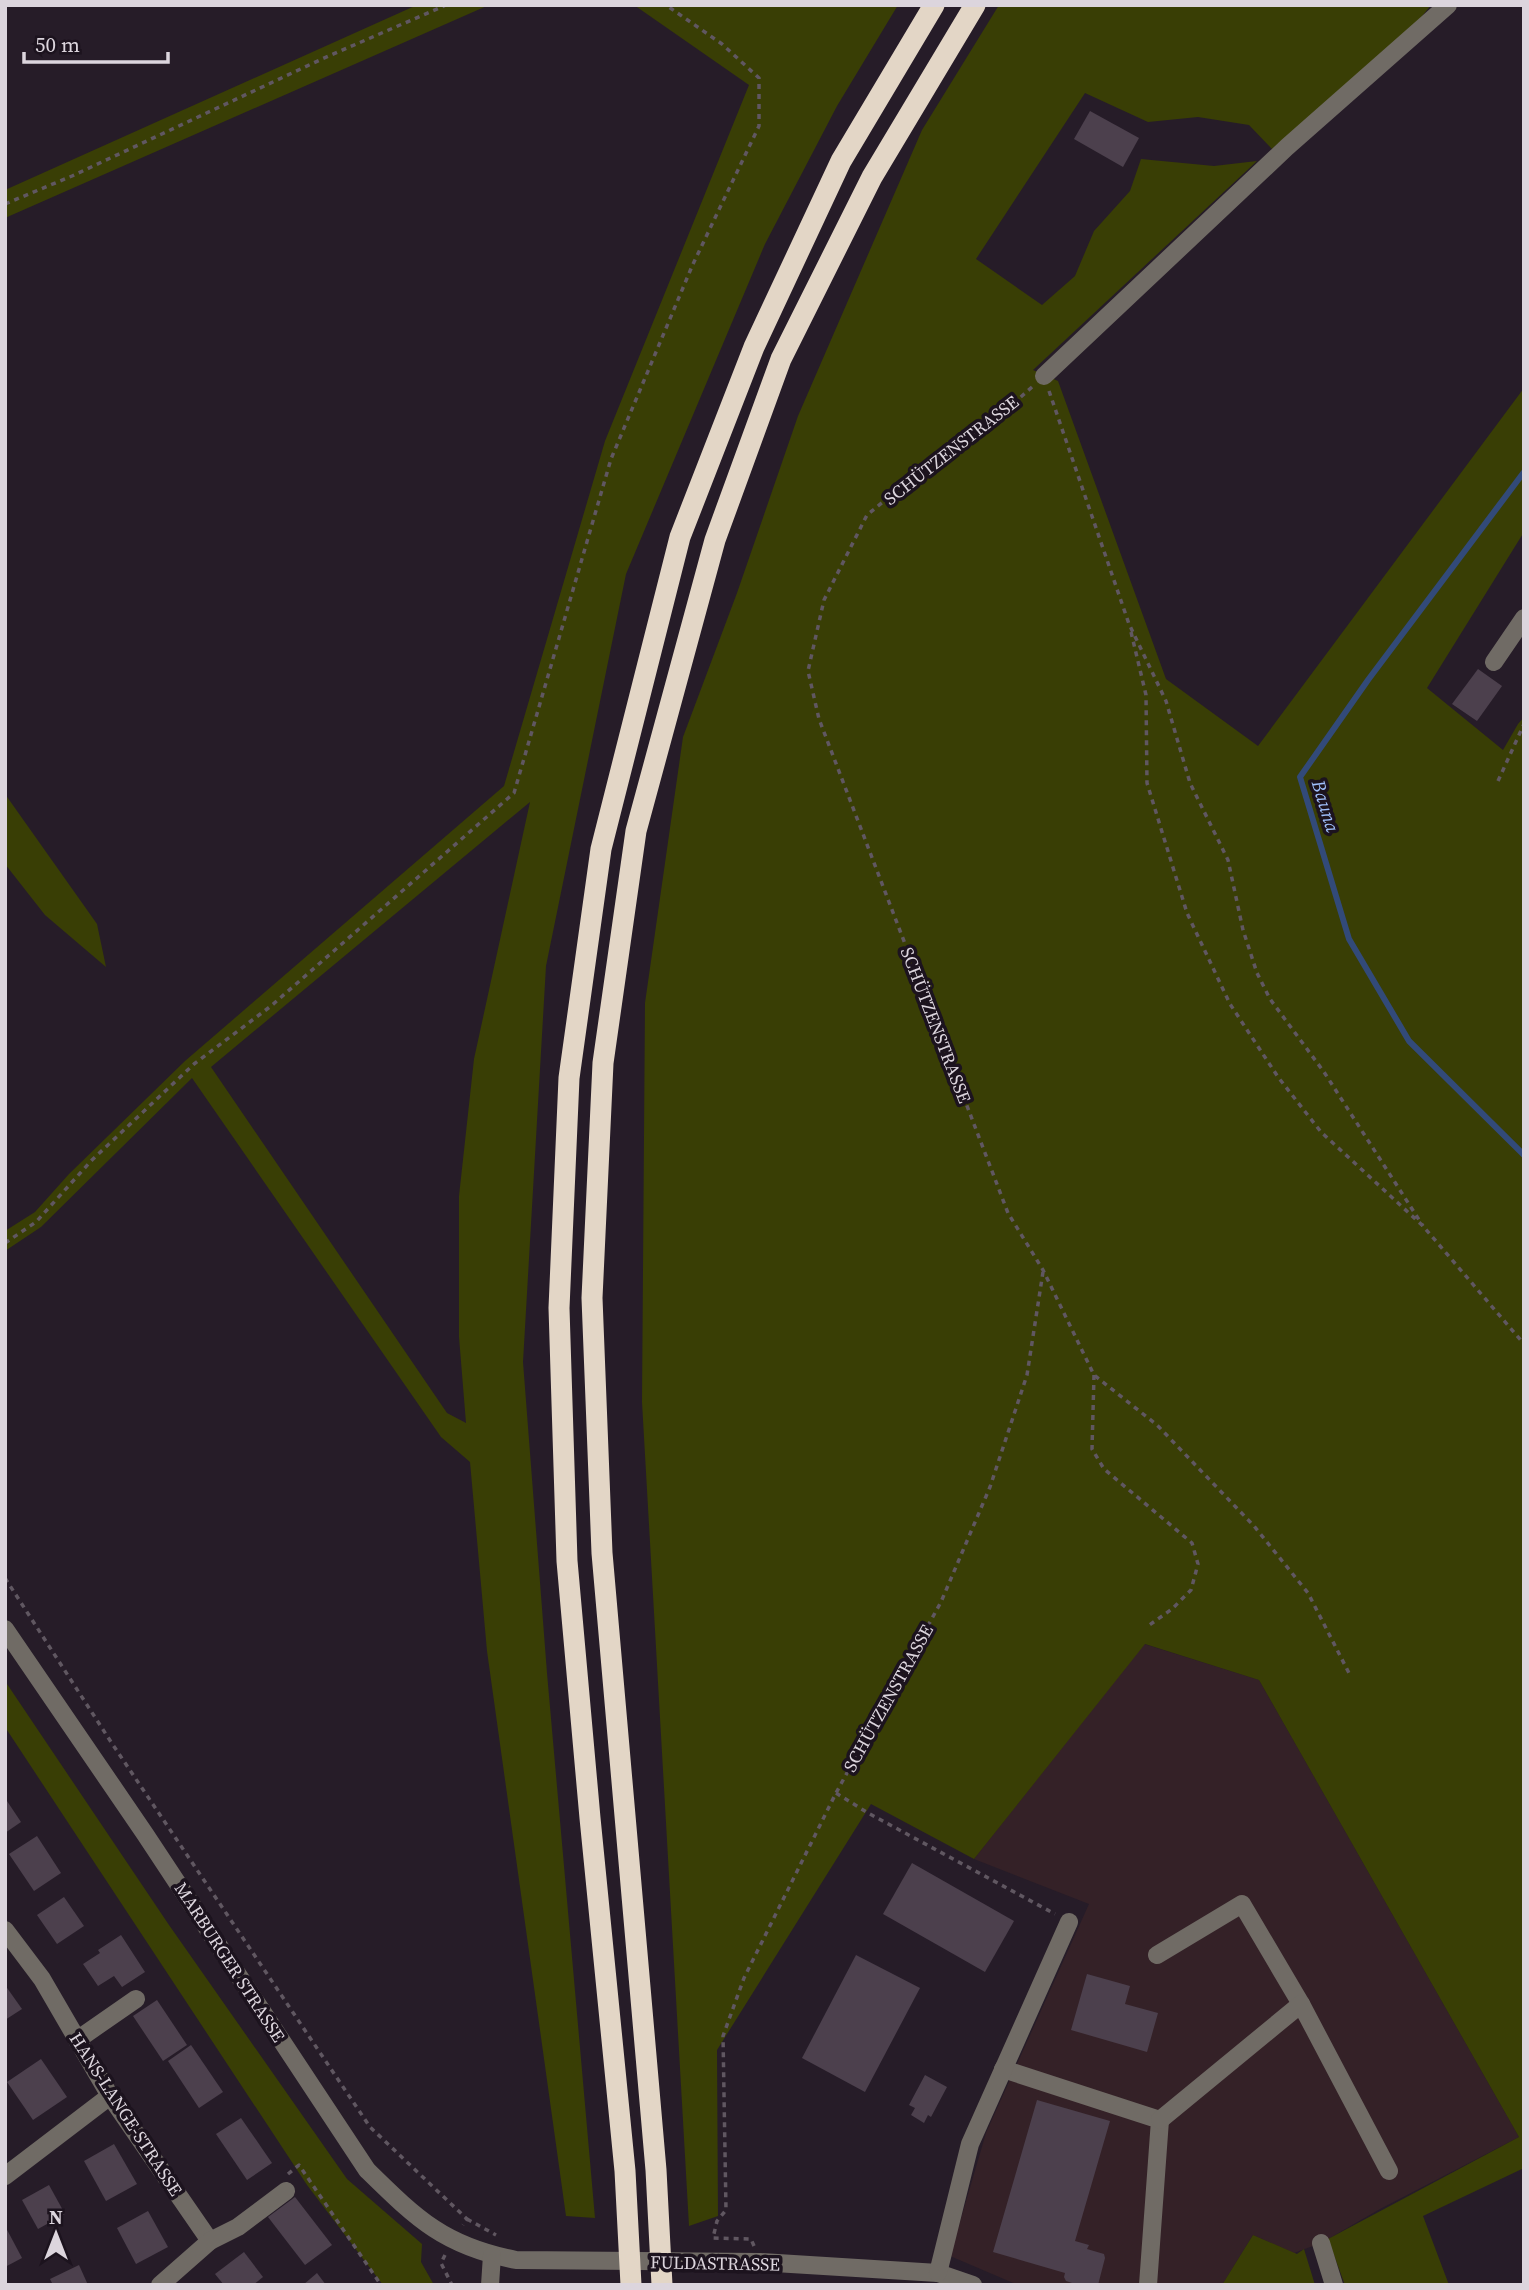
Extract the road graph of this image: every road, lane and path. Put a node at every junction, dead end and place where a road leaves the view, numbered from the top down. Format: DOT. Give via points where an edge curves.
graph roads {
  1 [pos="446,5"];
  2 [pos="666,5"];
  3 [pos="934,5"];
  4 [pos="975,5"];
  5 [pos="1448,5"];
  6 [pos="5,204"];
  7 [pos="1044,376"];
  8 [pos="1524,618"];
  9 [pos="1129,624"];
  10 [pos="1494,662"];
  11 [pos="1524,724"];
  12 [pos="1498,781"];
  13 [pos="1423,1226"];
  14 [pos="5,1243"];
  15 [pos="1043,1270"];
  16 [pos="1524,1344"];
  17 [pos="1094,1375"];
  18 [pos="5,1578"];
  19 [pos="1148,1626"];
  20 [pos="5,1629"];
  21 [pos="1351,1677"];
  22 [pos="836,1793"];
  23 [pos="1069,1922"];
  24 [pos="5,1930"];
  25 [pos="1157,1955"];
  26 [pos="136,1999"];
  27 [pos="1301,2004"];
  28 [pos="77,2040"];
  29 [pos="1003,2069"];
  30 [pos="110,2096"];
  31 [pos="1160,2120"];
  32 [pos="1389,2171"];
  33 [pos="5,2176"];
  34 [pos="283,2185"];
  35 [pos="713,2238"];
  36 [pos="453,2240"];
  37 [pos="210,2241"];
  38 [pos="1321,2243"];
  39 [pos="492,2255"];
  40 [pos="938,2273"];
  41 [pos="160,2285"];
  42 [pos="381,2285"];
  43 [pos="453,2285"];
  44 [pos="490,2285"];
  45 [pos="631,2285"];
  46 [pos="662,2285"];
  47 [pos="973,2285"];
  48 [pos="1148,2285"];
  49 [pos="1334,2285"];
  1 -- 6 [label="path"];
  2 -- 14 [label="path" via="722,44 759,78 759,126 693,264 611,459 514,793 271,1006 194,1064 92,1160 36,1222"];
  3 -- 45 [label="highway" via="841,161 754,347 680,537 601,849 569,1078 559,1308 567,1561 625,2171"];
  4 -- 46 [label="highway" via="872,177 781,359 715,540 636,831 603,1063 592,1298 602,1553"];
  5 -- 7 [label="street" via="1287,147"];
  7 -- 9 [label="path"];
  7 -- 15 [label="path, SCHÜTZENSTRASSE" via="997,418 867,515 824,600 808,671 828,744 1008,1213"];
  8 -- 10 [label="street"];
  9 -- 13 [label="path" via="1166,701 1190,783 1228,860 1257,973"];
  9 -- 13 [label="path" via="1146,695 1147,783 1187,913 1230,1004 1321,1132"];
  11 -- 12 [label="path"];
  13 -- 16 [label="path"];
  15 -- 17 [label="path, SCHÜTZENSTRASSE"];
  15 -- 22 [label="path, SCHÜTZENSTRASSE" via="1027,1375 990,1487 941,1602"];
  17 -- 19 [label="path" via="1091,1449 1104,1469 1192,1543 1198,1564 1191,1590"];
  17 -- 21 [label="path" via="1157,1425 1254,1526 1308,1593"];
  18 -- 36 [label="path" via="370,2127 467,2219"];
  20 -- 36 [label="street, MARBURGER STRASSE" via="367,2170 411,2213"];
  22 -- 23 [label="path"];
  22 -- 35 [label="path, SCHÜTZENSTRASSE" via="744,1978 723,2036 726,2210 717,2221"];
  23 -- 29 [label="street"];
  24 -- 28 [label="street, HANS-LANGE-STRASSE" via="42,1979"];
  25 -- 27 [label="street" via="1241,1904"];
  26 -- 28 [label="street"];
  27 -- 31 [label="street"];
  27 -- 32 [label="street"];
  28 -- 30 [label="street, HANS-LANGE-STRASSE"];
  29 -- 31 [label="street"];
  29 -- 40 [label="street" via="970,2144"];
  30 -- 33 [label="street"];
  30 -- 37 [label="street, HANS-LANGE-STRASSE"];
  31 -- 48 [label="street"];
  34 -- 37 [label="street" via="238,2227"];
  34 -- 42 [label="path" via="299,2165"];
  36 -- 39 [label="street, MARBURGER STRASSE"];
  36 -- 43 [label="path" via="441,2263"];
  37 -- 41 [label="street"];
  38 -- 49 [label="street"];
  39 -- 40 [label="street, FULDASTRASSE" via="516,2260 741,2262"];
  39 -- 44 [label="street"];
  40 -- 47 [label="street, FULDASTRASSE"];
}
